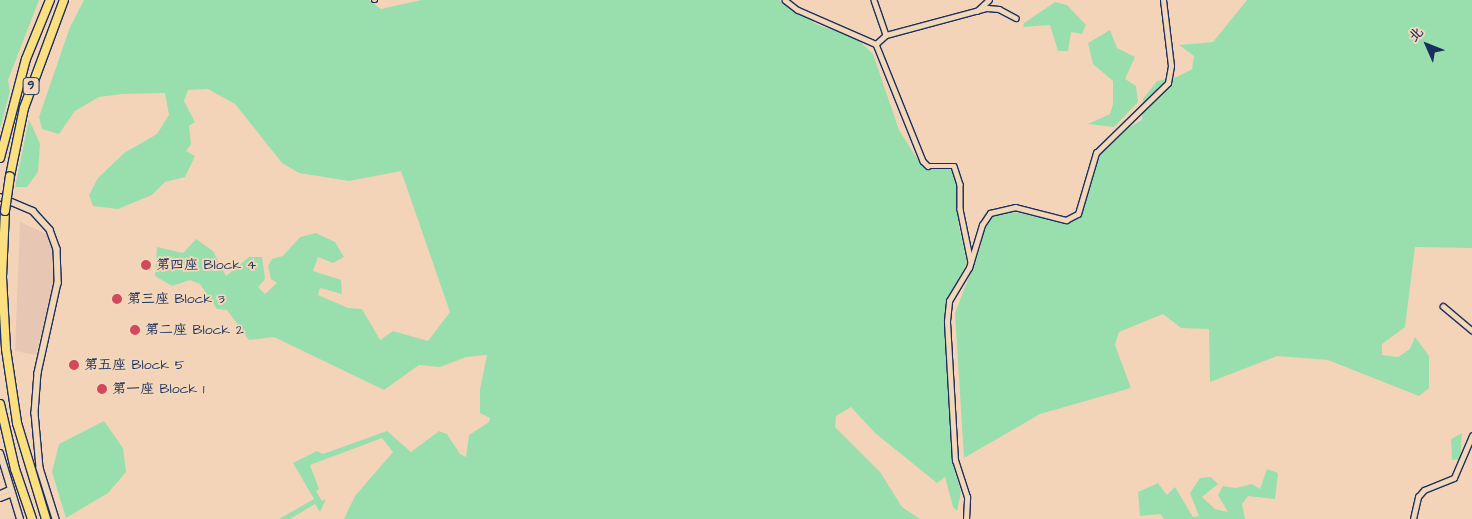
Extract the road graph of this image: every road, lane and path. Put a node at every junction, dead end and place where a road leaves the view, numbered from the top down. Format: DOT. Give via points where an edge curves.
graph roads {
  1 [pos="50,0"];
  2 [pos="64,0"];
  3 [pos="785,0"];
  4 [pos="874,0"];
  5 [pos="988,0"];
  6 [pos="1163,0"];
  7 [pos="977,12"];
  8 [pos="1016,18"];
  9 [pos="886,35"];
  10 [pos="876,44"];
  11 [pos="0,158"];
  12 [pos="0,198"];
  13 [pos="971,263"];
  14 [pos="1444,306"];
  15 [pos="1472,330"];
  16 [pos="0,404"];
  17 [pos="1472,436"];
  18 [pos="0,453"];
  19 [pos="10,492"];
  20 [pos="0,493"];
  21 [pos="0,498"];
  22 [pos="20,519"];
  23 [pos="32,519"];
  24 [pos="46,519"];
  25 [pos="56,519"];
  26 [pos="966,519"];
  27 [pos="1413,519"];
  1 -- 11 [label="highway, 9" via="23,67"];
  2 -- 24 [label="highway, 9, bridge" via="24,108 5,211 2,277 6,349 17,423"];
  3 -- 10 [label="street" via="798,10"];
  4 -- 9 [label="street"];
  5 -- 7 [label="street"];
  6 -- 13 [label="street" via="1171,66 1168,83 1096,153 1078,214 1066,220 1021,208 995,210 983,222"];
  7 -- 8 [label="street" via="999,9"];
  7 -- 9 [label="street"];
  9 -- 10 [label="street"];
  10 -- 13 [label="street" via="923,161 928,166 954,166 960,184 960,209"];
  12 -- 25 [label="street" via="18,202 38,215 52,234 58,255 58,283 39,368 35,413 40,468"];
  13 -- 26 [label="street" via="951,297 947,317 955,461 967,497"];
  14 -- 15 [label="street"];
  16 -- 23 [label="highway" via="15,469"];
  17 -- 27 [label="street" via="1454,478 1424,490 1418,497"];
  18 -- 19 [label="main road"];
  19 -- 20 [label="street"];
  19 -- 21 [label="street"];
  19 -- 22 [label="main road"];
}
